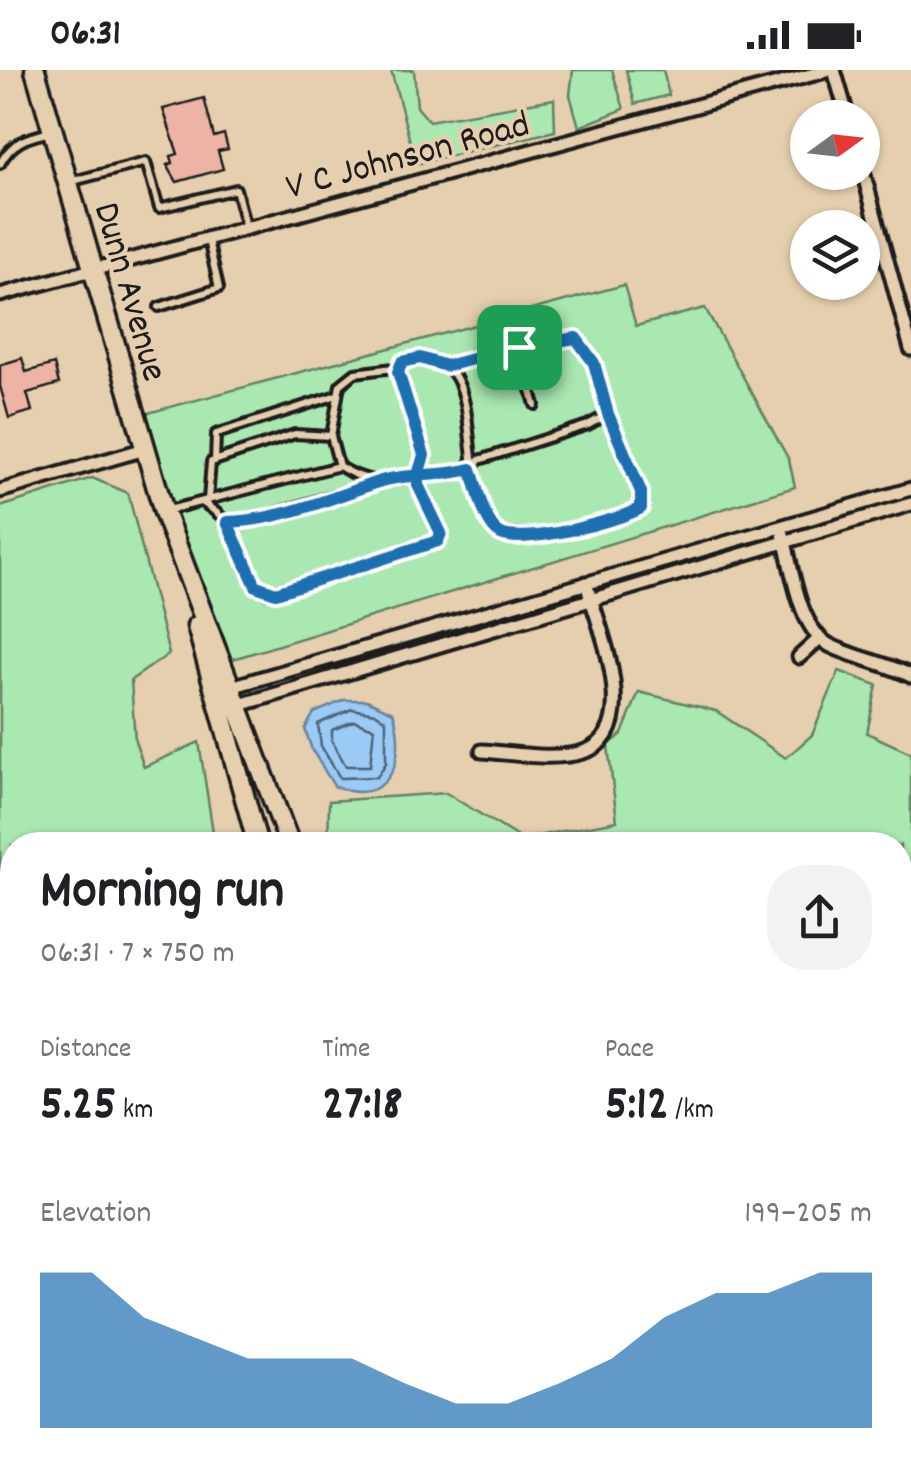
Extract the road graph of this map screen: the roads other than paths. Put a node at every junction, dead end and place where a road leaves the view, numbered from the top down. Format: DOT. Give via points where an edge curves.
graph roads {
  1 [pos="35,70"];
  2 [pos="832,70"];
  3 [pos="842,100"];
  4 [pos="53,131"];
  5 [pos="0,164"];
  6 [pos="68,183"];
  7 [pos="868,190"];
  8 [pos="246,228"];
  9 [pos="208,238"];
  10 [pos="92,268"];
  11 [pos="0,295"];
  12 [pos="158,306"];
  13 [pos="519,347"];
  14 [pos="911,349"];
  15 [pos="446,366"];
  16 [pos="401,367"];
  17 [pos="336,395"];
  18 [pos="535,405"];
  19 [pos="608,414"];
  20 [pos="331,436"];
  21 [pos="145,449"];
  22 [pos="215,461"];
  23 [pos="339,466"];
  24 [pos="471,466"];
  25 [pos="418,476"];
  26 [pos="374,483"];
  27 [pos="911,488"];
  28 [pos="0,491"];
  29 [pos="205,501"];
  30 [pos="911,504"];
  31 [pos="167,520"];
  32 [pos="227,522"];
  33 [pos="781,526"];
  34 [pos="786,541"];
  35 [pos="586,584"];
  36 [pos="590,599"];
  37 [pos="820,638"];
  38 [pos="799,657"];
  39 [pos="911,676"];
  40 [pos="222,696"];
  41 [pos="239,705"];
  42 [pos="482,751"];
  43 [pos="255,832"];
  44 [pos="285,832"];
  1 -- 4 [label="main road, Dunn Avenue"];
  2 -- 3 [label="street"];
  2 -- 8 [label="street, V C Johnson Road"];
  4 -- 5 [label="lane" via="23,139"];
  4 -- 6 [label="main road, Dunn Avenue"];
  6 -- 8 [label="lane" via="146,162 159,208 236,189"];
  6 -- 10 [label="main road, Dunn Avenue"];
  7 -- 14 [label="street"];
  8 -- 9 [label="street, V C Johnson Road"];
  9 -- 10 [label="street, V C Johnson Road"];
  9 -- 12 [label="lane" via="219,288"];
  10 -- 11 [label="street, V C Johnson Road"];
  10 -- 21 [label="main road, Dunn Avenue"];
  13 -- 15 [label="lane"];
  13 -- 18 [label="lane"];
  13 -- 19 [label="lane" via="576,338 594,363"];
  15 -- 16 [label="lane" via="420,358"];
  15 -- 24 [label="lane" via="464,387"];
  16 -- 17 [label="lane" via="356,373"];
  16 -- 25 [label="lane" via="424,455"];
  17 -- 20 [label="lane"];
  17 -- 22 [label="lane" via="216,434"];
  19 -- 24 [label="lane"];
  19 -- 24 [label="lane" via="641,492 641,508 628,516 540,535 500,534"];
  20 -- 22 [label="lane" via="295,434"];
  20 -- 23 [label="lane"];
  21 -- 28 [label="street"];
  21 -- 31 [label="main road, Dunn Avenue"];
  22 -- 29 [label="lane"];
  23 -- 26 [label="lane"];
  23 -- 29 [label="lane"];
  24 -- 25 [label="lane"];
  25 -- 26 [label="lane"];
  25 -- 32 [label="lane" via="441,533 438,541 276,593 250,580"];
  26 -- 32 [label="lane"];
  27 -- 33 [label="street"];
  29 -- 31 [label="lane"];
  29 -- 32 [label="lane"];
  30 -- 34 [label="street"];
  31 -- 40 [label="main road, Dunn Avenue"];
  33 -- 34 [label="street"];
  33 -- 35 [label="street"];
  34 -- 36 [label="street"];
  34 -- 37 [label="street" via="808,621"];
  35 -- 36 [label="street"];
  35 -- 40 [label="street"];
  36 -- 41 [label="street"];
  36 -- 42 [label="street" via="615,694 609,733 589,750 565,755"];
  37 -- 38 [label="street"];
  37 -- 39 [label="street"];
  40 -- 41 [label="main road, Dunn Avenue"];
  40 -- 43 [label="main road, Dunn Avenue"];
  41 -- 44 [label="main road, Dunn Avenue"];
}
